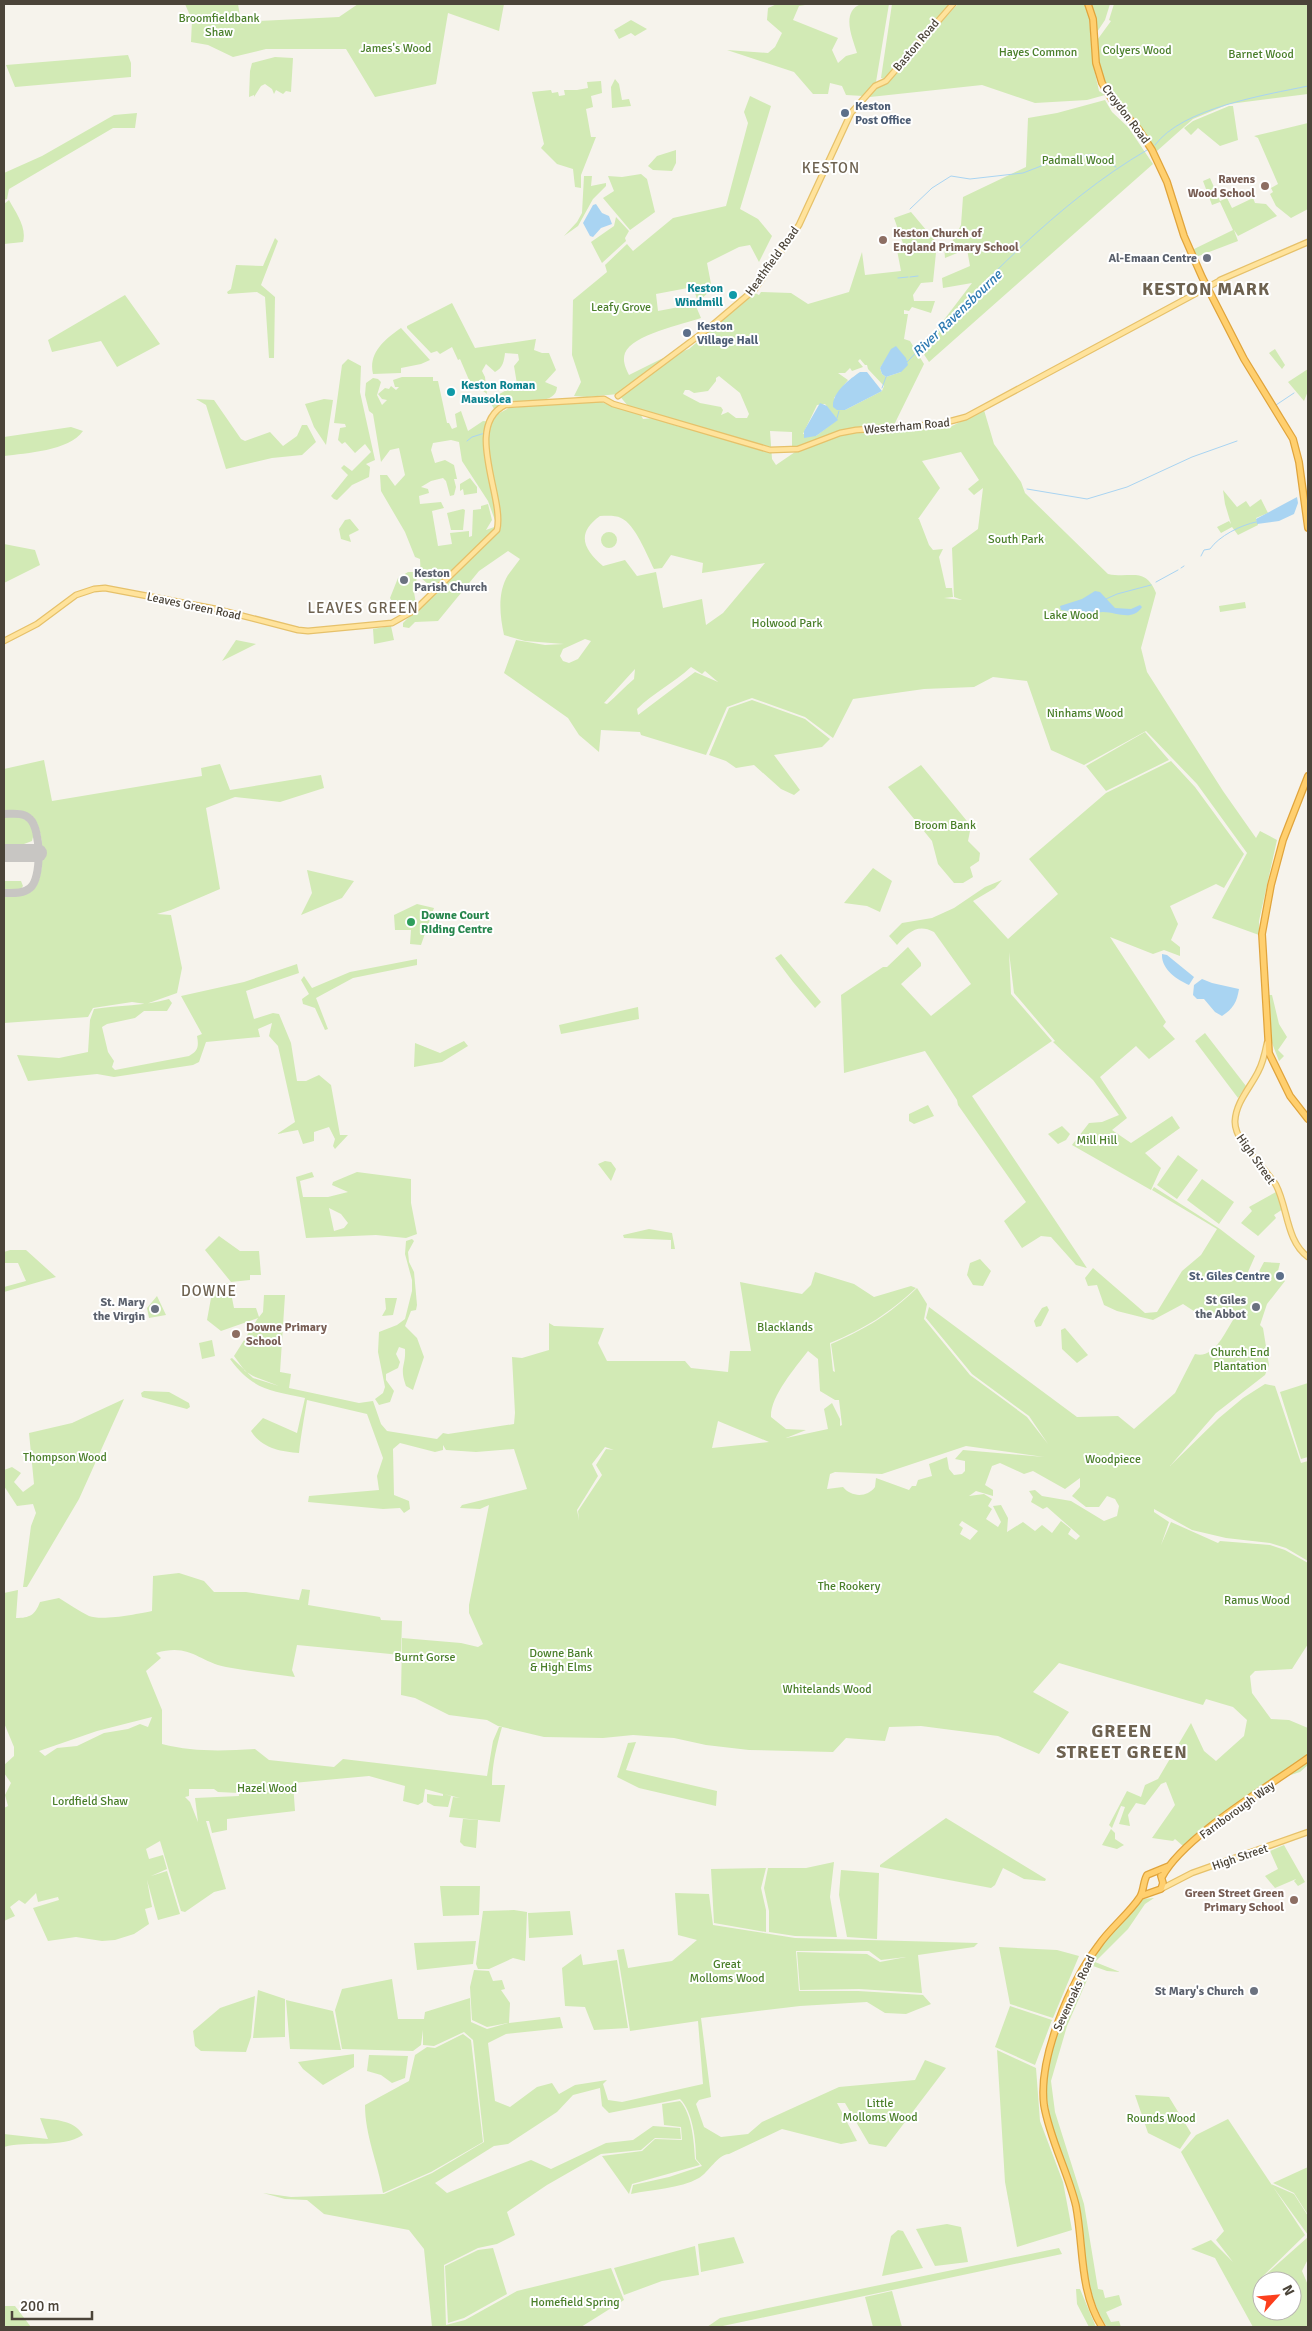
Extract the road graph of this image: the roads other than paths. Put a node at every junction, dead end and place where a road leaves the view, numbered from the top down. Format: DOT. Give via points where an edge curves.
graph roads {
  1 [pos="954,4"];
  2 [pos="1088,4"];
  3 [pos="878,83"];
  4 [pos="1308,242"];
  5 [pos="1207,286"];
  6 [pos="618,396"];
  7 [pos="610,400"];
  8 [pos="617,404"];
  9 [pos="1308,528"];
  10 [pos="396,622"];
  11 [pos="4,641"];
  12 [pos="1308,776"];
  13 [pos="1268,1038"];
  14 [pos="1270,1050"];
  15 [pos="1264,1059"];
  16 [pos="1308,1119"];
  17 [pos="1308,1257"];
  18 [pos="1308,1758"];
  19 [pos="1308,1832"];
  20 [pos="1169,1866"];
  21 [pos="1155,1872"];
  22 [pos="1163,1879"];
  23 [pos="1172,1882"];
  24 [pos="1144,1884"];
  25 [pos="1161,1889"];
  26 [pos="1152,1892"];
  27 [pos="1141,1896"];
  28 [pos="1102,2327"];
  1 -- 3 [label="main road, Baston Road" via="886,81"];
  2 -- 5 [label="highway, Croydon Road" via="1093,18 1095,58 1100,79 1109,96 1137,126 1152,150 1169,188 1184,236"];
  3 -- 6 [label="main road, Heathfield Road" via="851,113 799,225 755,289"];
  4 -- 5 [label="main road, Westerham Road"];
  5 -- 8 [label="main road, Westerham Road" via="966,417 948,423 856,430 798,449 770,450"];
  5 -- 9 [label="highway, Croydon Road" via="1244,359 1294,440"];
  6 -- 7 [label="main road, Westerham Road" via="612,396"];
  6 -- 8 [label="main road"];
  7 -- 8 [label="main road, Westerham Road"];
  7 -- 10 [label="main road, Westerham Road" via="511,404 496,411 486,448 499,517 498,530 415,610"];
  10 -- 11 [label="main road, Leaves Green Road" via="308,631 216,609 116,590 94,589 76,595 37,624"];
  12 -- 13 [label="highway" via="1284,840 1263,922"];
  13 -- 14 [label="highway"];
  13 -- 15 [label="main road, High Street"];
  14 -- 15 [label="main road, High Street"];
  14 -- 16 [label="highway" via="1292,1100"];
  15 -- 17 [label="main road, High Street" via="1239,1105 1236,1129 1275,1184 1295,1243"];
  18 -- 20 [label="highway, Farnborough Way" via="1212,1827"];
  19 -- 23 [label="main road, High Street"];
  20 -- 21 [label="highway, Farnborough Way"];
  20 -- 22 [label="highway, Farnborough Way"];
  21 -- 22 [label="highway"];
  21 -- 24 [label="highway" via="1146,1876"];
  22 -- 23 [label="main road, High Street"];
  22 -- 25 [label="highway"];
  23 -- 25 [label="main road, High Street"];
  24 -- 26 [label="highway"];
  24 -- 27 [label="highway"];
  25 -- 26 [label="highway"];
  26 -- 27 [label="highway"];
  27 -- 28 [label="highway, Sevenoaks Road" via="1102,1940 1086,1964 1061,2014 1044,2070 1046,2114 1072,2193 1087,2293"];
}
